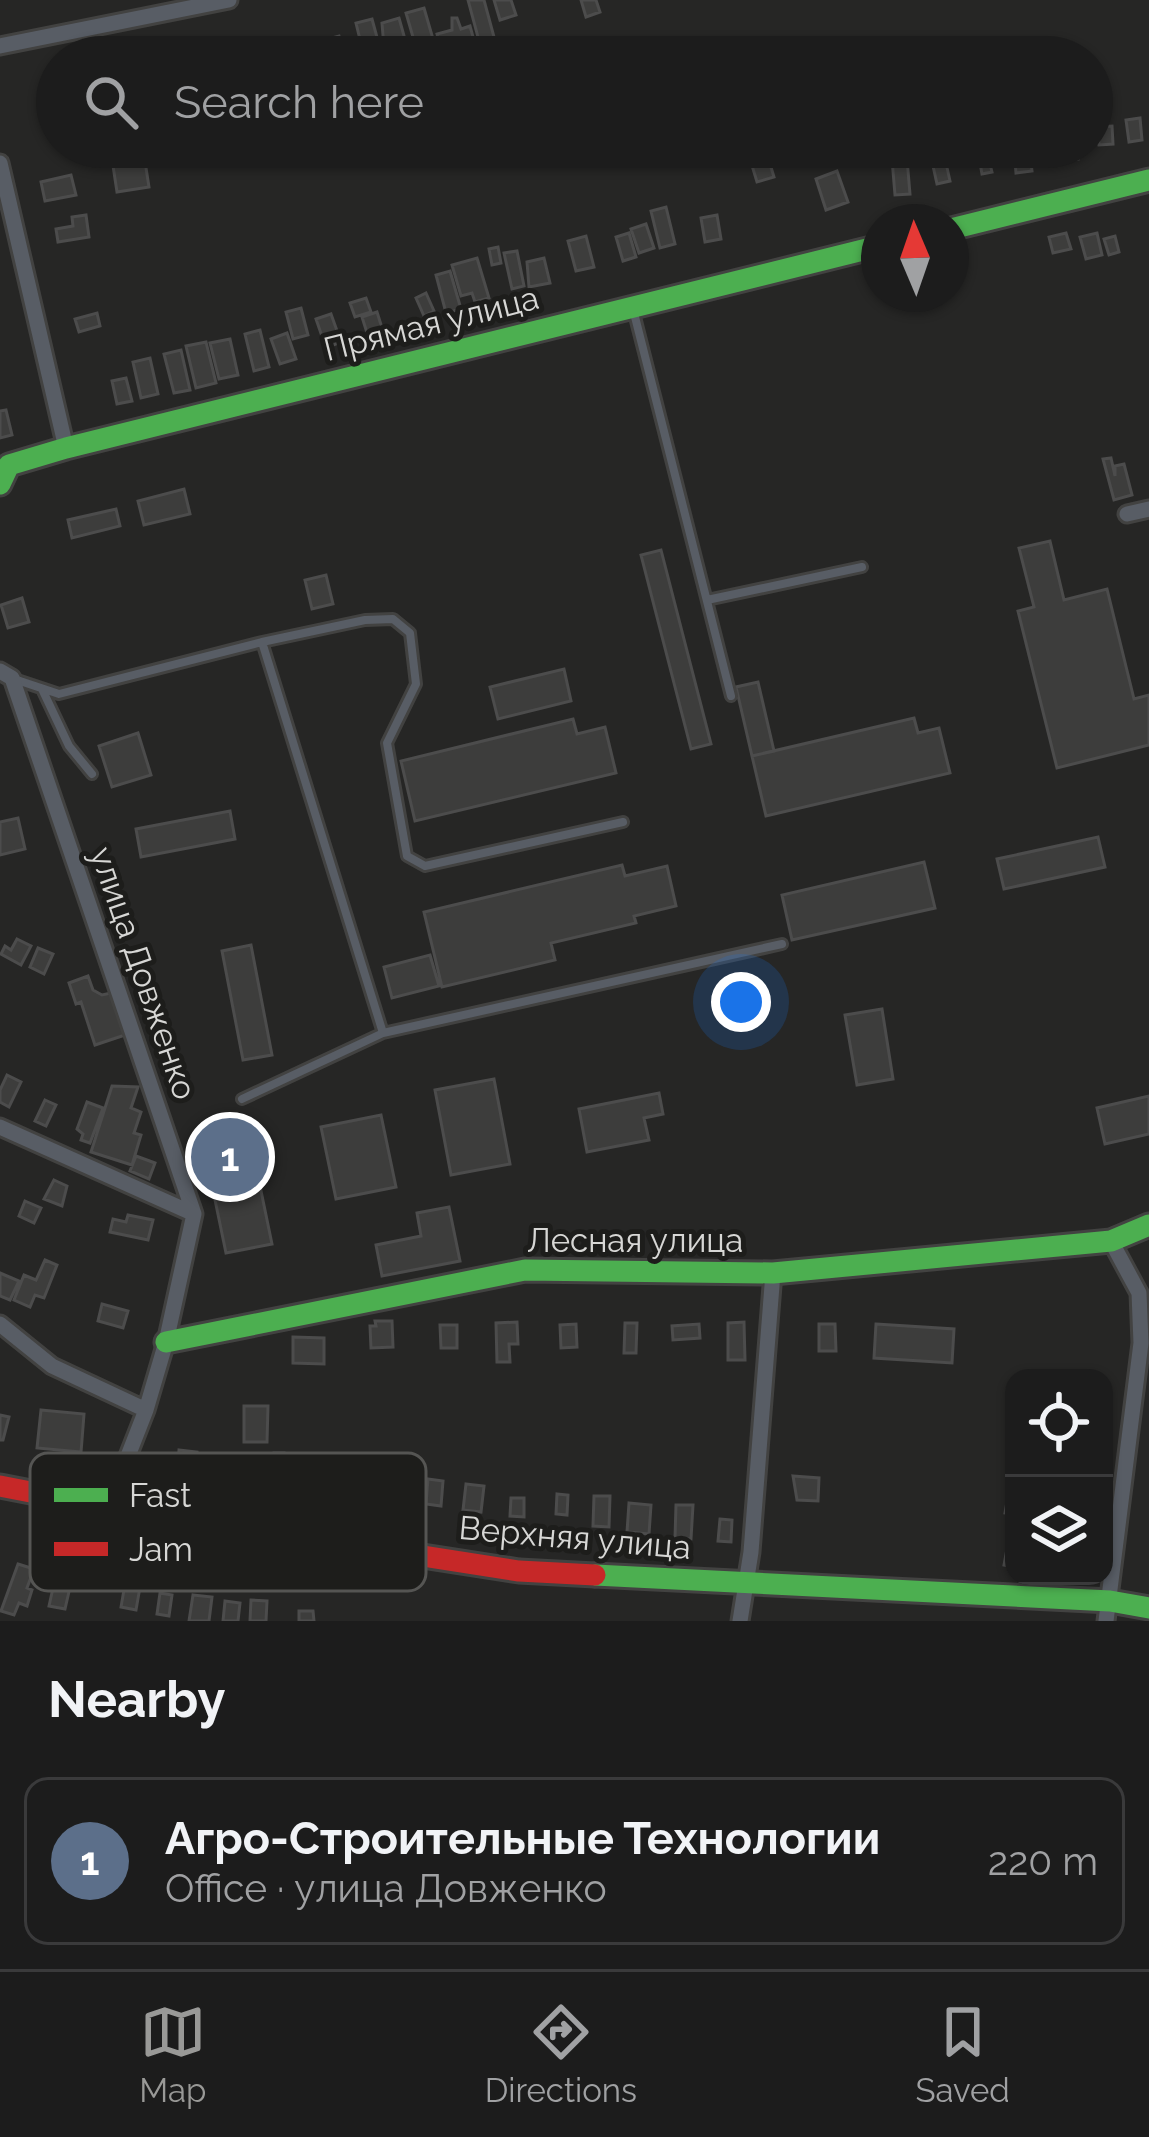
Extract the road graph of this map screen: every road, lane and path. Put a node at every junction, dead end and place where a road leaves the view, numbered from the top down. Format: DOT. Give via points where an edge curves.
graph roads {
  1 [pos="229,0"];
  2 [pos="50,36"];
  3 [pos="36,39"];
  4 [pos="0,46"];
  5 [pos="0,163"];
  6 [pos="1149,180"];
  7 [pos="969,225"];
  8 [pos="861,251"];
  9 [pos="633,308"];
  10 [pos="66,448"];
  11 [pos="3,472"];
  12 [pos="1149,509"];
  13 [pos="1127,514"];
  14 [pos="862,568"];
  15 [pos="707,600"];
  16 [pos="262,641"];
  17 [pos="6,675"];
  18 [pos="41,688"];
  19 [pos="731,696"];
  20 [pos="92,774"];
  21 [pos="623,822"];
  22 [pos="782,944"];
  23 [pos="383,1033"];
  24 [pos="242,1099"];
  25 [pos="0,1127"];
  26 [pos="194,1214"];
  27 [pos="1149,1226"];
  28 [pos="1111,1240"];
  29 [pos="773,1273"];
  30 [pos="1144,1294"];
  31 [pos="0,1324"];
  32 [pos="166,1342"];
  33 [pos="146,1410"];
  34 [pos="129,1453"];
  35 [pos="0,1486"];
  36 [pos="30,1492"];
  37 [pos="426,1557"];
  38 [pos="746,1583"];
  39 [pos="1149,1608"];
  40 [pos="1108,1611"];
  41 [pos="740,1621"];
  1 -- 2 [label="street"];
  3 -- 4 [label="street"];
  5 -- 10 [label="street"];
  6 -- 7 [label="street"];
  8 -- 9 [label="street, Прямая улица"];
  9 -- 10 [label="street, Прямая улица"];
  9 -- 15 [label="lane"];
  10 -- 11 [label="street, Прямая улица"];
  12 -- 13 [label="street"];
  14 -- 15 [label="lane"];
  15 -- 19 [label="lane"];
  16 -- 18 [label="lane" via="58,694"];
  16 -- 21 [label="lane" via="365,620 393,620 410,633 416,684 387,743 407,856 425,866"];
  16 -- 23 [label="lane"];
  17 -- 18 [label="lane"];
  17 -- 26 [label="street, улица Довженко"];
  18 -- 20 [label="lane"];
  22 -- 23 [label="lane"];
  23 -- 24 [label="lane"];
  25 -- 26 [label="street"];
  26 -- 32 [label="street"];
  27 -- 28 [label="street, Лесная улица"];
  28 -- 29 [label="street, Лесная улица"];
  28 -- 30 [label="street"];
  29 -- 32 [label="street, Лесная улица" via="525,1270"];
  29 -- 38 [label="street"];
  30 -- 40 [label="street"];
  31 -- 33 [label="street" via="52,1366"];
  32 -- 33 [label="street"];
  33 -- 34 [label="street"];
  35 -- 36 [label="street, Верхняя улица"];
  37 -- 38 [label="street, Верхняя улица" via="519,1571"];
  38 -- 40 [label="street, Верхняя улица"];
  38 -- 41 [label="street"];
  39 -- 40 [label="street, Верхняя улица"];
}
